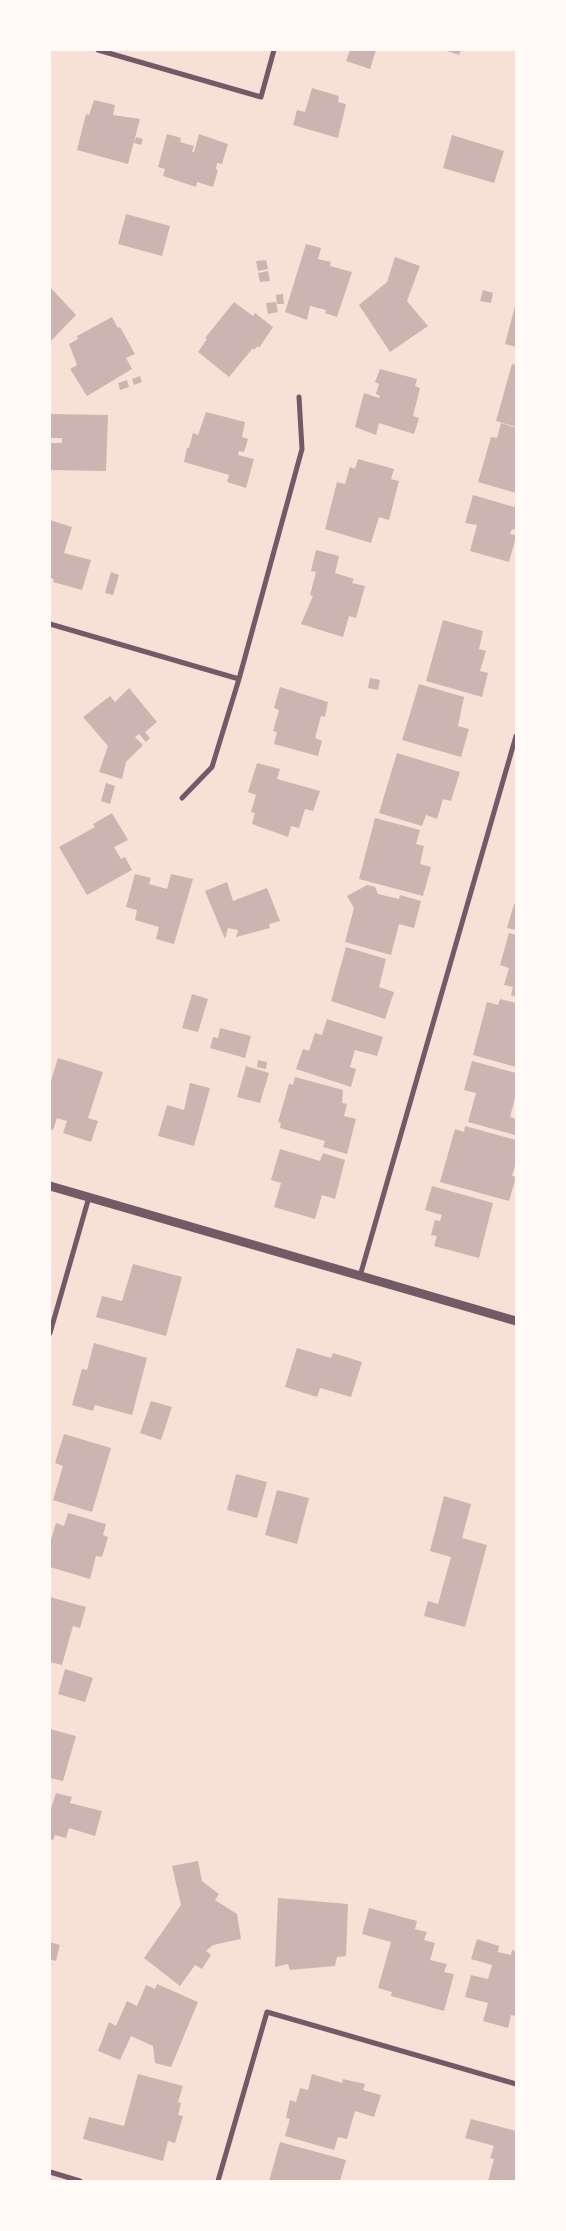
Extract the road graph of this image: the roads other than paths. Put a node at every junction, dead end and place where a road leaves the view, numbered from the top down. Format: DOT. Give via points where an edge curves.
graph roads {
  1 [pos="98,50"];
  2 [pos="274,50"];
  3 [pos="299,397"];
  4 [pos="50,624"];
  5 [pos="239,679"];
  6 [pos="516,736"];
  7 [pos="182,798"];
  8 [pos="50,1186"];
  9 [pos="89,1197"];
  10 [pos="360,1276"];
  11 [pos="516,1321"];
  12 [pos="50,1333"];
  13 [pos="516,2084"];
  14 [pos="50,2172"];
  15 [pos="80,2181"];
  16 [pos="218,2181"];
  1 -- 2 [label="street" via="261,97"];
  3 -- 5 [label="street" via="302,449"];
  4 -- 5 [label="street"];
  5 -- 7 [label="street" via="212,767"];
  6 -- 10 [label="street"];
  8 -- 9 [label="street"];
  9 -- 10 [label="street"];
  9 -- 12 [label="street"];
  10 -- 11 [label="street"];
  13 -- 16 [label="street" via="267,2012"];
  14 -- 15 [label="street"];
}
